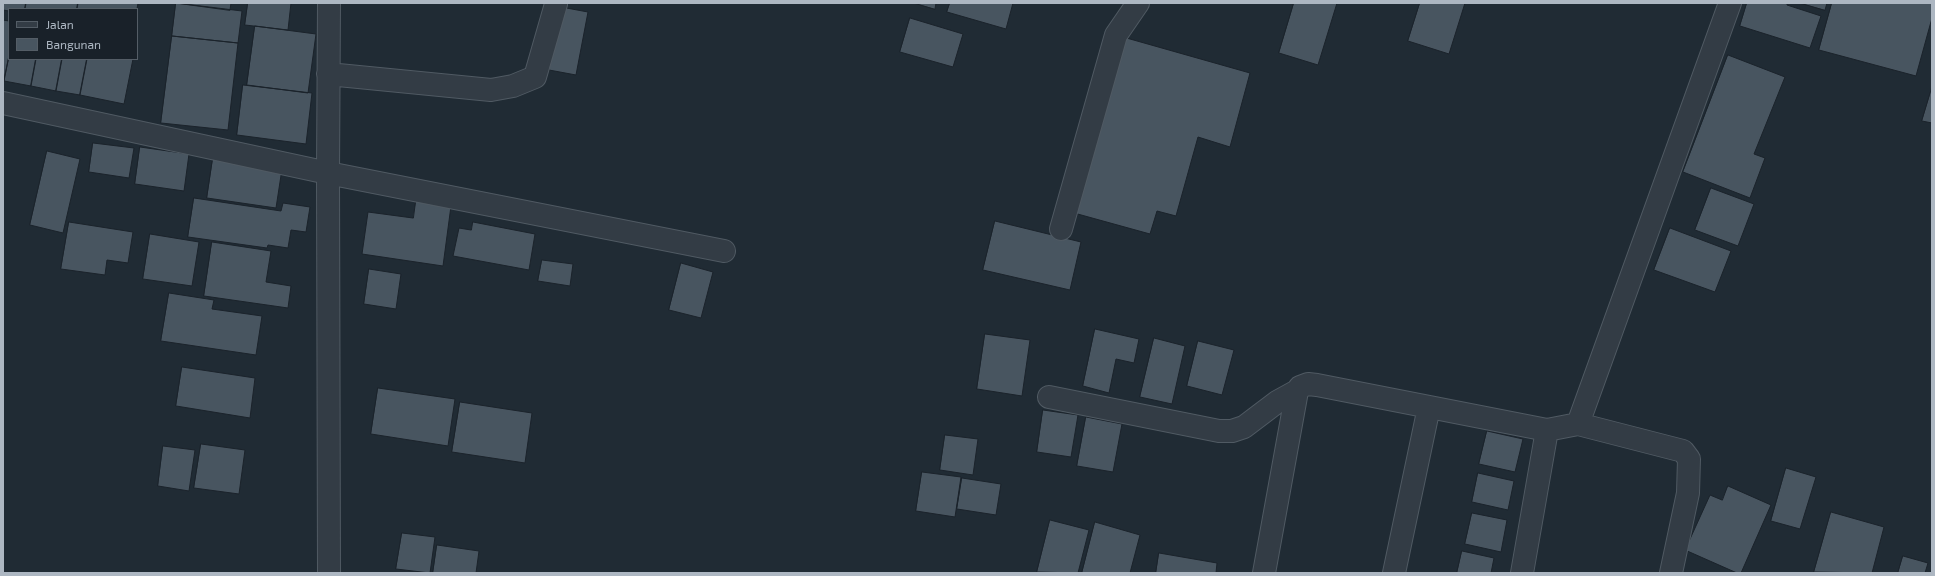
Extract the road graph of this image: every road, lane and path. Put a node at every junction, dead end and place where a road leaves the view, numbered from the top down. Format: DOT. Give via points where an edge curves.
graph roads {
  1 [pos="329,3"];
  2 [pos="1138,3"];
  3 [pos="1730,3"];
  4 [pos="556,4"];
  5 [pos="328,74"];
  6 [pos="3,103"];
  7 [pos="328,173"];
  8 [pos="1061,229"];
  9 [pos="724,252"];
  10 [pos="1297,391"];
  11 [pos="1049,397"];
  12 [pos="1429,407"];
  13 [pos="1578,424"];
  14 [pos="1547,430"];
  15 [pos="329,573"];
  16 [pos="1264,573"];
  17 [pos="1394,573"];
  18 [pos="1522,573"];
  19 [pos="1672,573"];
  1 -- 5 [label="street"];
  2 -- 8 [label="street" via="1116,35"];
  3 -- 13 [label="street"];
  4 -- 5 [label="street" via="535,77 513,86 491,90"];
  5 -- 7 [label="street"];
  6 -- 7 [label="street"];
  7 -- 9 [label="street"];
  7 -- 15 [label="street"];
  10 -- 11 [label="street" via="1277,402 1244,427 1232,431 1219,431"];
  10 -- 12 [label="street" via="1300,386 1308,384"];
  10 -- 16 [label="street"];
  12 -- 14 [label="street"];
  12 -- 17 [label="street"];
  13 -- 14 [label="street"];
  13 -- 19 [label="street" via="1683,451 1688,455 1688,492"];
  14 -- 18 [label="street"];
}
